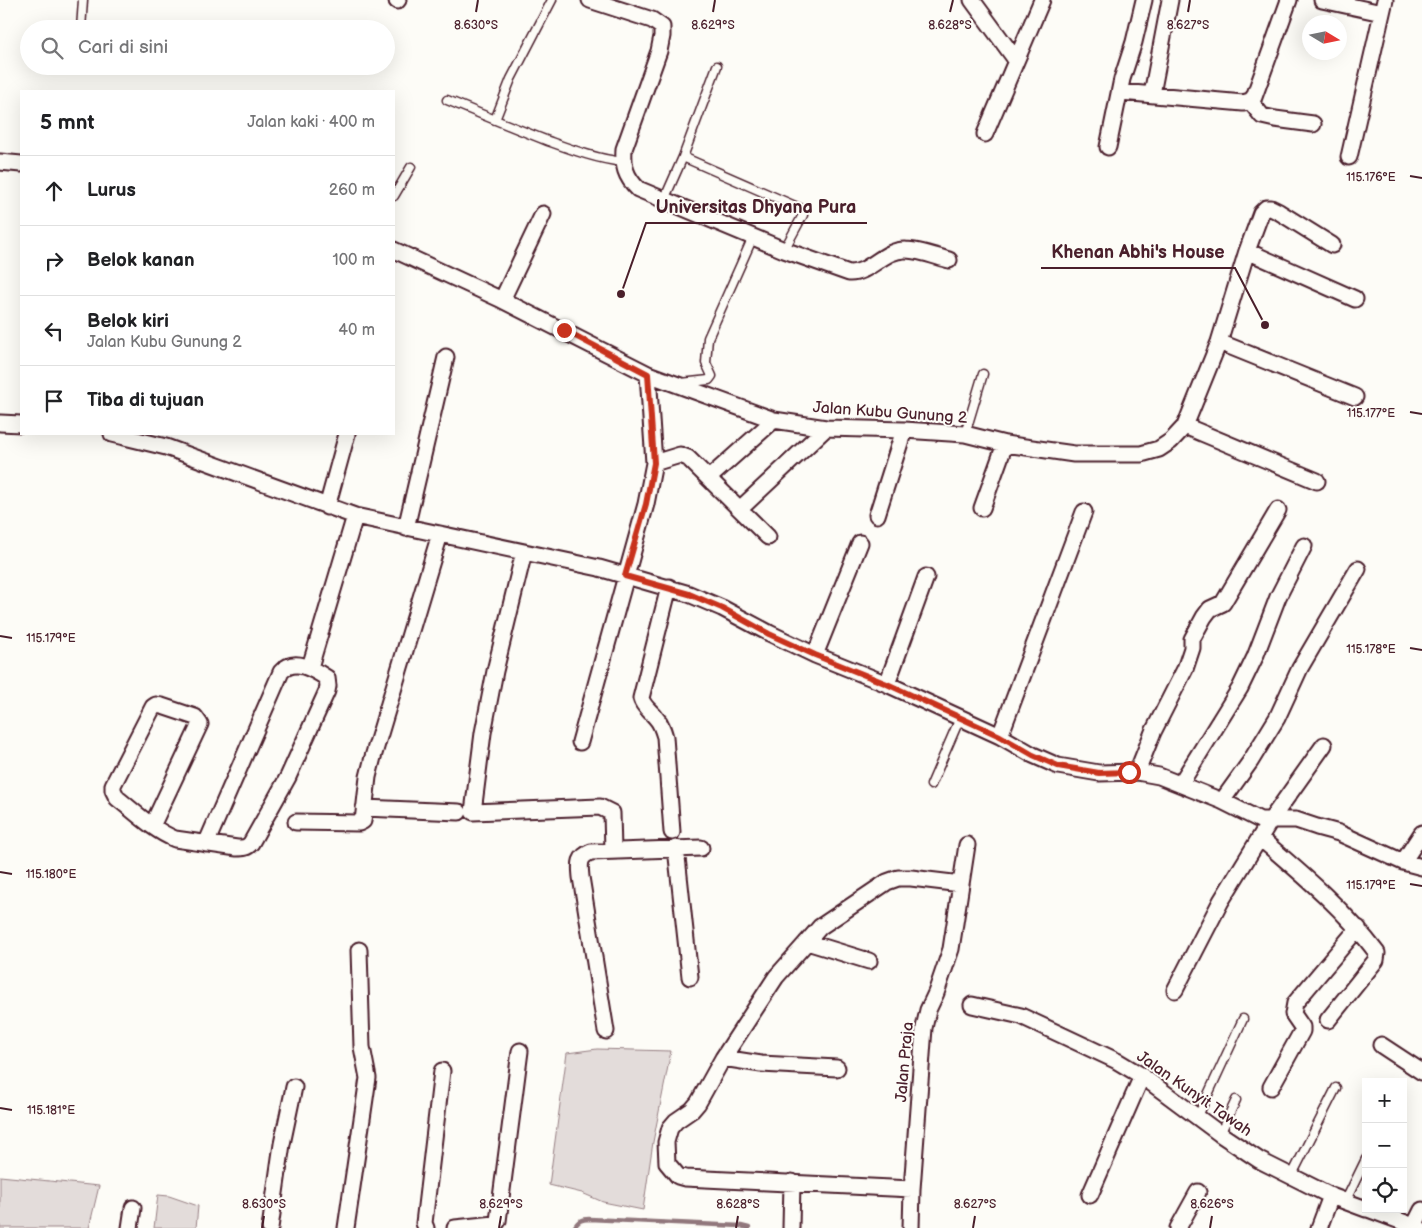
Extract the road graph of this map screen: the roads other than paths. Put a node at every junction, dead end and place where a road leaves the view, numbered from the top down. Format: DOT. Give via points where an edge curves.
graph roads {
  1 [pos="83,0"];
  2 [pos="552,0"];
  3 [pos="590,0"];
  4 [pos="972,0"];
  5 [pos="1042,0"];
  6 [pos="1144,0"];
  7 [pos="1170,0"];
  8 [pos="1322,0"];
  9 [pos="1286,1"];
  10 [pos="1384,6"];
  11 [pos="82,20"];
  12 [pos="1016,60"];
  13 [pos="717,66"];
  14 [pos="1121,92"];
  15 [pos="1152,94"];
  16 [pos="447,100"];
  17 [pos="1250,101"];
  18 [pos="495,120"];
  19 [pos="1313,124"];
  20 [pos="985,134"];
  21 [pos="1108,147"];
  22 [pos="1349,156"];
  23 [pos="684,157"];
  24 [pos="0,162"];
  25 [pos="623,162"];
  26 [pos="20,164"];
  27 [pos="411,167"];
  28 [pos="395,194"];
  29 [pos="664,200"];
  30 [pos="544,214"];
  31 [pos="753,237"];
  32 [pos="1332,245"];
  33 [pos="395,250"];
  34 [pos="784,250"];
  35 [pos="1247,251"];
  36 [pos="949,260"];
  37 [pos="1355,299"];
  38 [pos="502,300"];
  39 [pos="1219,342"];
  40 [pos="446,357"];
  41 [pos="648,374"];
  42 [pos="983,374"];
  43 [pos="674,384"];
  44 [pos="1355,397"];
  45 [pos="774,420"];
  46 [pos="0,423"];
  47 [pos="20,424"];
  48 [pos="1185,426"];
  49 [pos="826,428"];
  50 [pos="904,430"];
  51 [pos="965,434"];
  52 [pos="116,435"];
  53 [pos="347,435"];
  54 [pos="1005,444"];
  55 [pos="654,463"];
  56 [pos="709,478"];
  57 [pos="1317,481"];
  58 [pos="327,507"];
  59 [pos="982,508"];
  60 [pos="740,509"];
  61 [pos="1278,510"];
  62 [pos="1084,512"];
  63 [pos="877,515"];
  64 [pos="355,516"];
  65 [pos="406,528"];
  66 [pos="440,534"];
  67 [pos="768,537"];
  68 [pos="860,543"];
  69 [pos="1304,546"];
  70 [pos="524,552"];
  71 [pos="1358,569"];
  72 [pos="625,576"];
  73 [pos="926,577"];
  74 [pos="669,588"];
  75 [pos="815,655"];
  76 [pos="310,667"];
  77 [pos="887,684"];
  78 [pos="960,718"];
  79 [pos="1000,736"];
  80 [pos="580,742"];
  81 [pos="1324,745"];
  82 [pos="1137,772"];
  83 [pos="1181,784"];
  84 [pos="931,786"];
  85 [pos="1222,801"];
  86 [pos="364,808"];
  87 [pos="459,812"];
  88 [pos="1270,821"];
  89 [pos="296,822"];
  90 [pos="152,826"];
  91 [pos="672,832"];
  92 [pos="1422,833"];
  93 [pos="1260,838"];
  94 [pos="206,844"];
  95 [pos="967,845"];
  96 [pos="676,848"];
  97 [pos="701,848"];
  98 [pos="613,851"];
  99 [pos="1403,862"];
  100 [pos="1422,867"];
  101 [pos="961,884"];
  102 [pos="1358,928"];
  103 [pos="807,942"];
  104 [pos="359,950"];
  105 [pos="869,961"];
  106 [pos="690,977"];
  107 [pos="1175,990"];
  108 [pos="972,1005"];
  109 [pos="1242,1019"];
  110 [pos="1328,1020"];
  111 [pos="606,1031"];
  112 [pos="1382,1045"];
  113 [pos="520,1050"];
  114 [pos="724,1058"];
  115 [pos="837,1068"];
  116 [pos="442,1071"];
  117 [pos="1422,1072"];
  118 [pos="1142,1076"];
  119 [pos="294,1087"];
  120 [pos="1271,1087"];
  121 [pos="1336,1088"];
  122 [pos="1236,1100"];
  123 [pos="1198,1116"];
  124 [pos="1220,1134"];
  125 [pos="1362,1165"];
  126 [pos="1291,1177"];
  127 [pos="792,1182"];
  128 [pos="912,1189"];
  129 [pos="1198,1192"];
  130 [pos="1090,1195"];
  131 [pos="1338,1199"];
  132 [pos="1362,1207"];
  133 [pos="133,1208"];
  134 [pos="1422,1210"];
  135 [pos="1373,1213"];
  136 [pos="1387,1222"];
  137 [pos="1416,1227"];
  138 [pos="130,1228"];
  139 [pos="270,1228"];
  140 [pos="346,1228"];
  141 [pos="426,1228"];
  142 [pos="454,1228"];
  143 [pos="791,1228"];
  144 [pos="911,1228"];
  145 [pos="1178,1228"];
  146 [pos="1319,1228"];
  1 -- 11 [label="lane"];
  2 -- 18 [label="lane" via="510,79"];
  3 -- 25 [label="street" via="652,20 662,27 659,52 624,149"];
  4 -- 12 [label="street"];
  5 -- 12 [label="street"];
  6 -- 14 [label="street"];
  7 -- 15 [label="street"];
  8 -- 10 [label="street"];
  9 -- 17 [label="street"];
  10 -- 22 [label="street"];
  12 -- 20 [label="street"];
  13 -- 23 [label="lane"];
  14 -- 15 [label="street"];
  14 -- 21 [label="street"];
  15 -- 17 [label="street"];
  16 -- 18 [label="lane"];
  17 -- 19 [label="street" via="1262,116"];
  18 -- 25 [label="lane" via="582,154"];
  23 -- 29 [label="lane"];
  23 -- 34 [label="lane" via="802,209 803,215"];
  24 -- 26 [label="street"];
  25 -- 29 [label="street" via="628,177 638,189"];
  27 -- 28 [label="lane"];
  29 -- 31 [label="street"];
  30 -- 38 [label="street"];
  31 -- 34 [label="street"];
  31 -- 43 [label="lane" via="708,338 706,363 712,376 709,380"];
  32 -- 35 [label="street, Jalan Kubu Gunung 2" via="1266,208"];
  33 -- 38 [label="street, Jalan Kubu Gunung 2"];
  34 -- 36 [label="street" via="856,274 891,253 906,250"];
  35 -- 37 [label="street"];
  35 -- 39 [label="street, Jalan Kubu Gunung 2"];
  38 -- 41 [label="street, Jalan Kubu Gunung 2"];
  39 -- 44 [label="street"];
  39 -- 48 [label="street, Jalan Kubu Gunung 2"];
  40 -- 65 [label="street"];
  41 -- 43 [label="street, Jalan Kubu Gunung 2"];
  41 -- 55 [label="street"];
  42 -- 51 [label="lane"];
  43 -- 45 [label="street, Jalan Kubu Gunung 2"];
  45 -- 49 [label="street, Jalan Kubu Gunung 2"];
  45 -- 56 [label="street"];
  46 -- 47 [label="street"];
  48 -- 54 [label="street, Jalan Kubu Gunung 2" via="1159,449 1141,454 1074,454"];
  48 -- 57 [label="street"];
  49 -- 50 [label="street, Jalan Kubu Gunung 2"];
  49 -- 60 [label="street"];
  50 -- 51 [label="street, Jalan Kubu Gunung 2"];
  50 -- 63 [label="street"];
  51 -- 54 [label="street, Jalan Kubu Gunung 2"];
  52 -- 58 [label="street" via="166,447"];
  53 -- 58 [label="street"];
  54 -- 59 [label="street"];
  55 -- 56 [label="street" via="685,455"];
  55 -- 72 [label="street"];
  56 -- 60 [label="street"];
  58 -- 64 [label="street"];
  60 -- 67 [label="street"];
  61 -- 82 [label="street" via="1223,603 1210,609 1192,639 1185,670 1153,732"];
  62 -- 79 [label="street"];
  64 -- 65 [label="street"];
  64 -- 76 [label="street"];
  65 -- 66 [label="street"];
  66 -- 70 [label="street"];
  66 -- 86 [label="street" via="373,757"];
  68 -- 75 [label="street"];
  69 -- 83 [label="street" via="1278,597 1256,657 1240,688"];
  70 -- 72 [label="street"];
  70 -- 98 [label="street" via="483,733 473,812 600,807 612,814"];
  71 -- 85 [label="street" via="1300,668 1277,718"];
  72 -- 74 [label="street"];
  72 -- 80 [label="street"];
  73 -- 77 [label="street"];
  74 -- 75 [label="street" via="722,608"];
  74 -- 91 [label="street" via="641,698 642,704 662,726 665,737"];
  75 -- 77 [label="street"];
  76 -- 94 [label="street" via="286,666 281,672"];
  76 -- 94 [label="street" via="327,678 327,692 288,777 257,833 243,848"];
  77 -- 78 [label="street"];
  78 -- 79 [label="street"];
  78 -- 84 [label="lane"];
  79 -- 82 [label="street" via="1058,766 1099,773"];
  81 -- 88 [label="street"];
  82 -- 83 [label="street"];
  83 -- 85 [label="street"];
  85 -- 88 [label="street" via="1260,820"];
  86 -- 87 [label="street"];
  86 -- 89 [label="street" via="363,820 359,823"];
  88 -- 93 [label="street"];
  88 -- 99 [label="street" via="1296,820 1339,833"];
  90 -- 90 [label="street" via="200,724 195,717 156,705 149,712 112,790 117,798"];
  90 -- 94 [label="street" via="166,836"];
  92 -- 99 [label="street"];
  93 -- 102 [label="street" via="1320,889"];
  93 -- 107 [label="street" via="1221,901"];
  95 -- 101 [label="street, Jalan Praja"];
  96 -- 97 [label="street"];
  96 -- 98 [label="street"];
  96 -- 106 [label="street"];
  98 -- 111 [label="street" via="591,852 580,861"];
  99 -- 100 [label="street"];
  101 -- 103 [label="street" via="911,878 887,882 820,927"];
  101 -- 128 [label="street, Jalan Praja" via="951,949 924,1028"];
  102 -- 110 [label="street" via="1378,956"];
  102 -- 120 [label="street" via="1295,1003 1293,1014 1302,1031"];
  103 -- 105 [label="street"];
  103 -- 114 [label="street" via="776,978"];
  104 -- 140 [label="street" via="362,1047 368,1078"];
  108 -- 118 [label="street, Jalan Kunyit Tawah" via="1020,1016"];
  109 -- 123 [label="lane"];
  112 -- 117 [label="street"];
  113 -- 142 [label="street" via="498,1221"];
  114 -- 115 [label="street" via="761,1064"];
  114 -- 127 [label="street" via="698,1103 670,1128 666,1142 667,1163 678,1176 685,1178"];
  116 -- 141 [label="street"];
  118 -- 123 [label="street, Jalan Kunyit Tawah"];
  118 -- 130 [label="street"];
  119 -- 139 [label="street"];
  121 -- 126 [label="lane"];
  122 -- 124 [label="lane"];
  123 -- 124 [label="street, Jalan Kunyit Tawah"];
  124 -- 126 [label="street, Jalan Kunyit Tawah"];
  125 -- 131 [label="lane"];
  126 -- 131 [label="street, Jalan Kunyit Tawah"];
  127 -- 128 [label="street"];
  127 -- 143 [label="street"];
  128 -- 144 [label="street, Jalan Praja"];
  129 -- 145 [label="street"];
  131 -- 132 [label="street, Jalan Kunyit Tawah"];
  131 -- 146 [label="street"];
  133 -- 138 [label="street"];
  134 -- 137 [label="street"];
  135 -- 136 [label="street, Jalan Kunyit Tawah"];
  136 -- 137 [label="street, Jalan Kunyit Tawah"];
}
